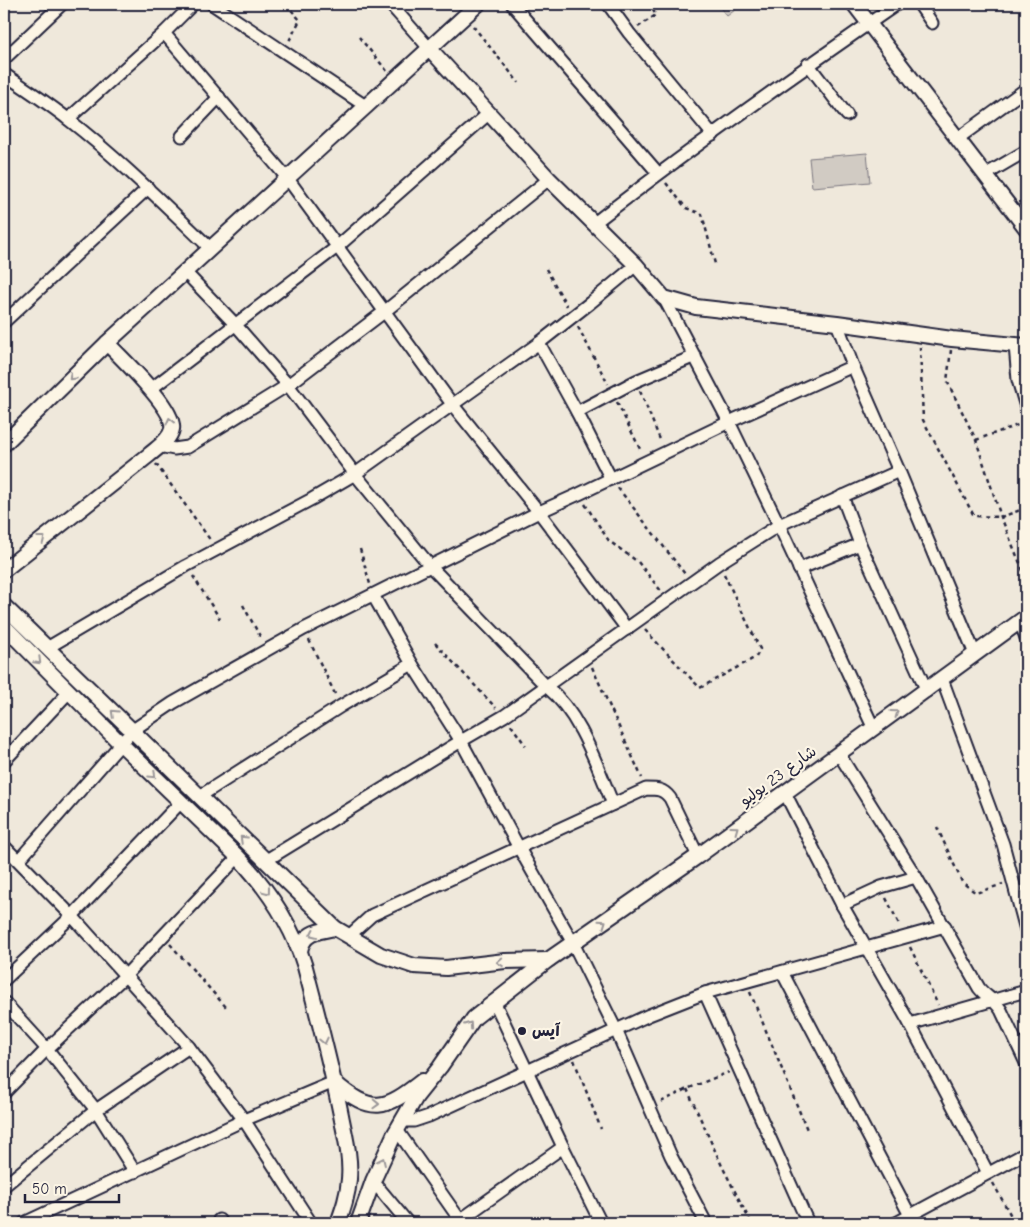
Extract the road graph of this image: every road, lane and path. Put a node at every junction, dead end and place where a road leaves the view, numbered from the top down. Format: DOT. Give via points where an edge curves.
graph roads {
  1 [pos="62,4"];
  2 [pos="193,4"];
  3 [pos="212,4"];
  4 [pos="286,4"];
  5 [pos="390,4"];
  6 [pos="478,4"];
  7 [pos="512,4"];
  8 [pos="608,4"];
  9 [pos="649,4"];
  10 [pos="854,4"];
  11 [pos="897,4"];
  12 [pos="919,4"];
  13 [pos="465,16"];
  14 [pos="932,23"];
  15 [pos="868,24"];
  16 [pos="629,32"];
  17 [pos="164,33"];
  18 [pos="359,37"];
  19 [pos="429,48"];
  20 [pos="283,51"];
  21 [pos="4,59"];
  22 [pos="808,64"];
  23 [pos="4,74"];
  24 [pos="394,80"];
  25 [pos="519,83"];
  26 [pos="1026,88"];
  27 [pos="219,97"];
  28 [pos="367,107"];
  29 [pos="488,114"];
  30 [pos="847,115"];
  31 [pos="68,119"];
  32 [pos="713,135"];
  33 [pos="182,136"];
  34 [pos="957,139"];
  35 [pos="1026,151"];
  36 [pos="658,173"];
  37 [pos="986,175"];
  38 [pos="288,179"];
  39 [pos="549,180"];
  40 [pos="148,188"];
  41 [pos="593,224"];
  42 [pos="1026,228"];
  43 [pos="337,247"];
  44 [pos="210,248"];
  45 [pos="715,264"];
  46 [pos="636,265"];
  47 [pos="546,269"];
  48 [pos="186,272"];
  49 [pos="664,298"];
  50 [pos="384,312"];
  51 [pos="573,317"];
  52 [pos="4,322"];
  53 [pos="837,323"];
  54 [pos="235,324"];
  55 [pos="920,333"];
  56 [pos="952,339"];
  57 [pos="538,343"];
  58 [pos="107,344"];
  59 [pos="1021,345"];
  60 [pos="695,356"];
  61 [pos="853,366"];
  62 [pos="636,381"];
  63 [pos="288,385"];
  64 [pos="151,389"];
  65 [pos="613,393"];
  66 [pos="452,404"];
  67 [pos="1026,407"];
  68 [pos="577,412"];
  69 [pos="729,422"];
  70 [pos="1026,422"];
  71 [pos="976,440"];
  72 [pos="4,444"];
  73 [pos="154,450"];
  74 [pos="666,452"];
  75 [pos="646,462"];
  76 [pos="899,471"];
  77 [pos="355,474"];
  78 [pos="610,479"];
  79 [pos="579,494"];
  80 [pos="842,496"];
  81 [pos="1026,508"];
  82 [pos="539,512"];
  83 [pos="1001,517"];
  84 [pos="780,525"];
  85 [pos="860,544"];
  86 [pos="360,549"];
  87 [pos="217,550"];
  88 [pos="719,563"];
  89 [pos="186,566"];
  90 [pos="431,566"];
  91 [pos="799,569"];
  92 [pos="4,570"];
  93 [pos="1026,578"];
  94 [pos="692,583"];
  95 [pos="373,595"];
  96 [pos="668,600"];
  97 [pos="242,605"];
  98 [pos="4,606"];
  99 [pos="220,619"];
  100 [pos="1023,619"];
  101 [pos="637,622"];
  102 [pos="4,626"];
  103 [pos="304,629"];
  104 [pos="627,629"];
  105 [pos="1026,638"];
  106 [pos="435,643"];
  107 [pos="47,648"];
  108 [pos="267,650"];
  109 [pos="975,654"];
  110 [pos="588,658"];
  111 [pos="412,664"];
  112 [pos="942,680"];
  113 [pos="547,687"];
  114 [pos="927,691"];
  115 [pos="69,692"];
  116 [pos="341,706"];
  117 [pos="504,716"];
  118 [pos="874,729"];
  119 [pos="133,730"];
  120 [pos="461,741"];
  121 [pos="120,744"];
  122 [pos="526,746"];
  123 [pos="839,754"];
  124 [pos="4,761"];
  125 [pos="646,789"];
  126 [pos="785,793"];
  127 [pos="200,796"];
  128 [pos="181,802"];
  129 [pos="614,804"];
  130 [pos="937,827"];
  131 [pos="4,846"];
  132 [pos="519,848"];
  133 [pos="698,856"];
  134 [pos="238,857"];
  135 [pos="19,860"];
  136 [pos="265,861"];
  137 [pos="916,877"];
  138 [pos="1013,880"];
  139 [pos="881,887"];
  140 [pos="842,905"];
  141 [pos="72,916"];
  142 [pos="945,926"];
  143 [pos="336,928"];
  144 [pos="1026,930"];
  145 [pos="350,935"];
  146 [pos="162,936"];
  147 [pos="906,936"];
  148 [pos="574,943"];
  149 [pos="865,947"];
  150 [pos="300,951"];
  151 [pos="548,960"];
  152 [pos="782,972"];
  153 [pos="126,975"];
  154 [pos="4,980"];
  155 [pos="746,982"];
  156 [pos="1026,991"];
  157 [pos="705,993"];
  158 [pos="494,1001"];
  159 [pos="996,1001"];
  160 [pos="4,1002"];
  161 [pos="226,1007"];
  162 [pos="943,1016"];
  163 [pos="910,1024"];
  164 [pos="616,1030"];
  165 [pos="189,1048"];
  166 [pos="47,1050"];
  167 [pos="571,1052"];
  168 [pos="1026,1063"];
  169 [pos="440,1067"];
  170 [pos="737,1068"];
  171 [pos="528,1070"];
  172 [pos="334,1082"];
  173 [pos="687,1088"];
  174 [pos="4,1093"];
  175 [pos="650,1107"];
  176 [pos="96,1110"];
  177 [pos="244,1120"];
  178 [pos="400,1126"];
  179 [pos="601,1129"];
  180 [pos="808,1132"];
  181 [pos="563,1147"];
  182 [pos="1026,1153"];
  183 [pos="135,1172"];
  184 [pos="988,1173"];
  185 [pos="373,1181"];
  186 [pos="4,1186"];
  187 [pos="912,1219"];
  188 [pos="458,1222"];
  189 [pos="24,1223"];
  190 [pos="311,1223"];
  191 [pos="338,1223"];
  192 [pos="358,1223"];
  193 [pos="408,1223"];
  194 [pos="602,1223"];
  195 [pos="706,1223"];
  196 [pos="751,1223"];
  197 [pos="808,1223"];
  198 [pos="896,1223"];
  199 [pos="1014,1223"];
  1 -- 21 [label="street"];
  2 -- 17 [label="street"];
  3 -- 20 [label="street"];
  4 -- 20 [label="path" via="300,20"];
  5 -- 19 [label="street"];
  6 -- 13 [label="street"];
  7 -- 36 [label="street"];
  8 -- 16 [label="street"];
  9 -- 16 [label="path" via="656,15"];
  10 -- 15 [label="street"];
  11 -- 15 [label="street"];
  12 -- 14 [label="street"];
  13 -- 19 [label="street"];
  13 -- 25 [label="path"];
  15 -- 22 [label="street"];
  15 -- 34 [label="street"];
  16 -- 32 [label="street"];
  17 -- 27 [label="street"];
  17 -- 31 [label="street"];
  18 -- 24 [label="path"];
  19 -- 24 [label="street"];
  19 -- 29 [label="street"];
  20 -- 28 [label="street"];
  22 -- 30 [label="street"];
  22 -- 32 [label="street"];
  23 -- 31 [label="street"];
  24 -- 28 [label="street"];
  26 -- 34 [label="street"];
  27 -- 33 [label="street"];
  27 -- 38 [label="street"];
  28 -- 38 [label="street"];
  29 -- 39 [label="street"];
  29 -- 43 [label="street"];
  31 -- 40 [label="street"];
  32 -- 36 [label="street"];
  34 -- 37 [label="street"];
  35 -- 37 [label="street"];
  36 -- 41 [label="street"];
  36 -- 45 [label="path" via="686,208 702,214"];
  37 -- 42 [label="street"];
  38 -- 43 [label="street"];
  38 -- 44 [label="street"];
  39 -- 41 [label="street"];
  39 -- 50 [label="street"];
  40 -- 44 [label="street"];
  40 -- 52 [label="street"];
  41 -- 46 [label="street"];
  43 -- 50 [label="street"];
  43 -- 54 [label="street"];
  44 -- 48 [label="street"];
  46 -- 49 [label="street"];
  46 -- 51 [label="street"];
  47 -- 51 [label="path"];
  48 -- 54 [label="street"];
  48 -- 58 [label="street"];
  49 -- 53 [label="street" via="696,307"];
  49 -- 60 [label="street"];
  50 -- 63 [label="street"];
  50 -- 66 [label="street"];
  51 -- 57 [label="street"];
  51 -- 65 [label="path"];
  53 -- 55 [label="street"];
  53 -- 61 [label="street"];
  54 -- 63 [label="street"];
  54 -- 64 [label="street"];
  55 -- 56 [label="street"];
  55 -- 83 [label="path" via="923,420 974,516"];
  56 -- 59 [label="street"];
  56 -- 71 [label="path" via="947,381"];
  57 -- 66 [label="street"];
  57 -- 68 [label="street"];
  58 -- 64 [label="street"];
  58 -- 72 [label="street, one-way"];
  59 -- 67 [label="street" via="1018,380"];
  60 -- 62 [label="street"];
  60 -- 69 [label="street"];
  61 -- 69 [label="street"];
  61 -- 76 [label="street"];
  62 -- 65 [label="street"];
  62 -- 74 [label="path"];
  63 -- 73 [label="street" via="188,447"];
  63 -- 77 [label="street"];
  73 -- 64 [label="street, one-way" via="170,435 172,423"];
  65 -- 68 [label="street"];
  65 -- 75 [label="path"];
  66 -- 77 [label="street"];
  66 -- 82 [label="street"];
  68 -- 78 [label="street"];
  69 -- 74 [label="street"];
  69 -- 84 [label="street"];
  70 -- 71 [label="path"];
  71 -- 83 [label="path"];
  73 -- 87 [label="path"];
  92 -- 73 [label="street, one-way"];
  74 -- 75 [label="street"];
  75 -- 78 [label="street"];
  76 -- 80 [label="street"];
  76 -- 109 [label="street"];
  77 -- 87 [label="street"];
  77 -- 90 [label="street"];
  78 -- 79 [label="street"];
  78 -- 94 [label="path"];
  79 -- 82 [label="street"];
  79 -- 96 [label="path" via="608,541 638,562"];
  80 -- 84 [label="street"];
  80 -- 85 [label="street"];
  81 -- 83 [label="path"];
  82 -- 90 [label="street"];
  82 -- 104 [label="street"];
  83 -- 93 [label="path"];
  84 -- 88 [label="street"];
  84 -- 91 [label="street"];
  85 -- 91 [label="street"];
  85 -- 114 [label="street"];
  86 -- 95 [label="path"];
  87 -- 89 [label="street"];
  88 -- 94 [label="street"];
  88 -- 101 [label="path" via="760,649 756,657 700,688"];
  89 -- 99 [label="path"];
  89 -- 107 [label="street"];
  90 -- 95 [label="street"];
  90 -- 113 [label="street"];
  91 -- 118 [label="street"];
  94 -- 96 [label="street"];
  95 -- 103 [label="street"];
  95 -- 111 [label="street"];
  96 -- 101 [label="street"];
  97 -- 108 [label="path"];
  98 -- 107 [label="street"];
  100 -- 105 [label="street"];
  100 -- 109 [label="street, شارع 23 يوليو"];
  101 -- 104 [label="street"];
  102 -- 115 [label="street, one-way"];
  103 -- 108 [label="street"];
  103 -- 116 [label="path"];
  104 -- 110 [label="street"];
  106 -- 117 [label="path"];
  119 -- 107 [label="street, one-way"];
  108 -- 119 [label="street" via="173,703"];
  109 -- 112 [label="street, شارع 23 يوليو"];
  110 -- 113 [label="street"];
  110 -- 125 [label="path"];
  111 -- 116 [label="street"];
  111 -- 120 [label="street"];
  112 -- 114 [label="street, شارع 23 يوليو"];
  112 -- 138 [label="street" via="990,805"];
  113 -- 117 [label="street"];
  113 -- 129 [label="street" via="572,716"];
  118 -- 114 [label="street, شارع 23 يوليو, one-way"];
  115 -- 121 [label="street"];
  115 -- 124 [label="street"];
  116 -- 127 [label="street"];
  117 -- 120 [label="street"];
  117 -- 122 [label="path"];
  118 -- 123 [label="street, شارع 23 يوليو"];
  119 -- 121 [label="street"];
  119 -- 127 [label="street"];
  120 -- 132 [label="street"];
  120 -- 136 [label="street"];
  121 -- 128 [label="street, one-way"];
  121 -- 135 [label="street"];
  123 -- 126 [label="street, شارع 23 يوليو"];
  123 -- 137 [label="street"];
  125 -- 129 [label="street"];
  125 -- 133 [label="street" via="660,789 670,798"];
  133 -- 126 [label="street, شارع 23 يوليو, one-way"];
  126 -- 140 [label="street"];
  136 -- 127 [label="street, one-way"];
  128 -- 134 [label="street"];
  128 -- 141 [label="street"];
  129 -- 132 [label="street"];
  130 -- 138 [label="path" via="962,882 976,892"];
  131 -- 135 [label="street"];
  132 -- 145 [label="street" via="372,915"];
  132 -- 148 [label="street"];
  148 -- 133 [label="street, شارع 23 يوليو, one-way"];
  134 -- 146 [label="street"];
  134 -- 150 [label="street, one-way" via="278,906"];
  135 -- 141 [label="street"];
  136 -- 143 [label="street"];
  137 -- 139 [label="street"];
  137 -- 142 [label="street"];
  138 -- 144 [label="street"];
  139 -- 140 [label="street"];
  139 -- 147 [label="path"];
  140 -- 149 [label="street"];
  141 -- 153 [label="street"];
  141 -- 154 [label="street"];
  142 -- 147 [label="street"];
  142 -- 159 [label="street" via="983,993"];
  143 -- 145 [label="street"];
  143 -- 150 [label="street, one-way" via="308,935"];
  151 -- 145 [label="street, one-way" via="426,968 381,955"];
  146 -- 153 [label="street"];
  146 -- 161 [label="path"];
  147 -- 149 [label="street"];
  147 -- 162 [label="path"];
  148 -- 151 [label="street, شارع 23 يوليو"];
  148 -- 164 [label="street"];
  149 -- 152 [label="street"];
  149 -- 163 [label="street"];
  150 -- 172 [label="street, one-way"];
  151 -- 158 [label="street, شارع 23 يوليو"];
  152 -- 155 [label="street"];
  152 -- 187 [label="street"];
  153 -- 165 [label="street"];
  153 -- 166 [label="street"];
  155 -- 157 [label="street"];
  155 -- 180 [label="path"];
  156 -- 159 [label="street"];
  157 -- 164 [label="street"];
  157 -- 170 [label="street"];
  169 -- 158 [label="street, شارع 23 يوليو, one-way" via="474,1018"];
  158 -- 171 [label="street"];
  159 -- 162 [label="street"];
  159 -- 168 [label="street"];
  160 -- 166 [label="street"];
  162 -- 163 [label="street"];
  163 -- 184 [label="street"];
  164 -- 167 [label="street"];
  164 -- 175 [label="street"];
  165 -- 176 [label="street"];
  165 -- 177 [label="street"];
  166 -- 174 [label="street"];
  166 -- 176 [label="street"];
  167 -- 171 [label="street"];
  167 -- 179 [label="path"];
  172 -- 169 [label="street, one-way" via="347,1094 367,1104 384,1105 400,1098"];
  169 -- 178 [label="street" via="416,1097"];
  170 -- 173 [label="path"];
  170 -- 197 [label="street"];
  171 -- 178 [label="street" via="425,1118"];
  171 -- 181 [label="street"];
  172 -- 177 [label="street"];
  172 -- 191 [label="street" via="350,1163 347,1195"];
  173 -- 175 [label="path"];
  173 -- 196 [label="path"];
  175 -- 195 [label="street"];
  176 -- 183 [label="street"];
  176 -- 186 [label="street"];
  177 -- 183 [label="street"];
  177 -- 190 [label="street"];
  185 -- 178 [label="street, one-way"];
  178 -- 188 [label="street"];
  181 -- 188 [label="street"];
  181 -- 194 [label="street"];
  182 -- 184 [label="street"];
  183 -- 189 [label="street"];
  184 -- 187 [label="street"];
  184 -- 199 [label="path"];
  185 -- 192 [label="street"];
  185 -- 193 [label="street"];
  187 -- 198 [label="street"];
}
